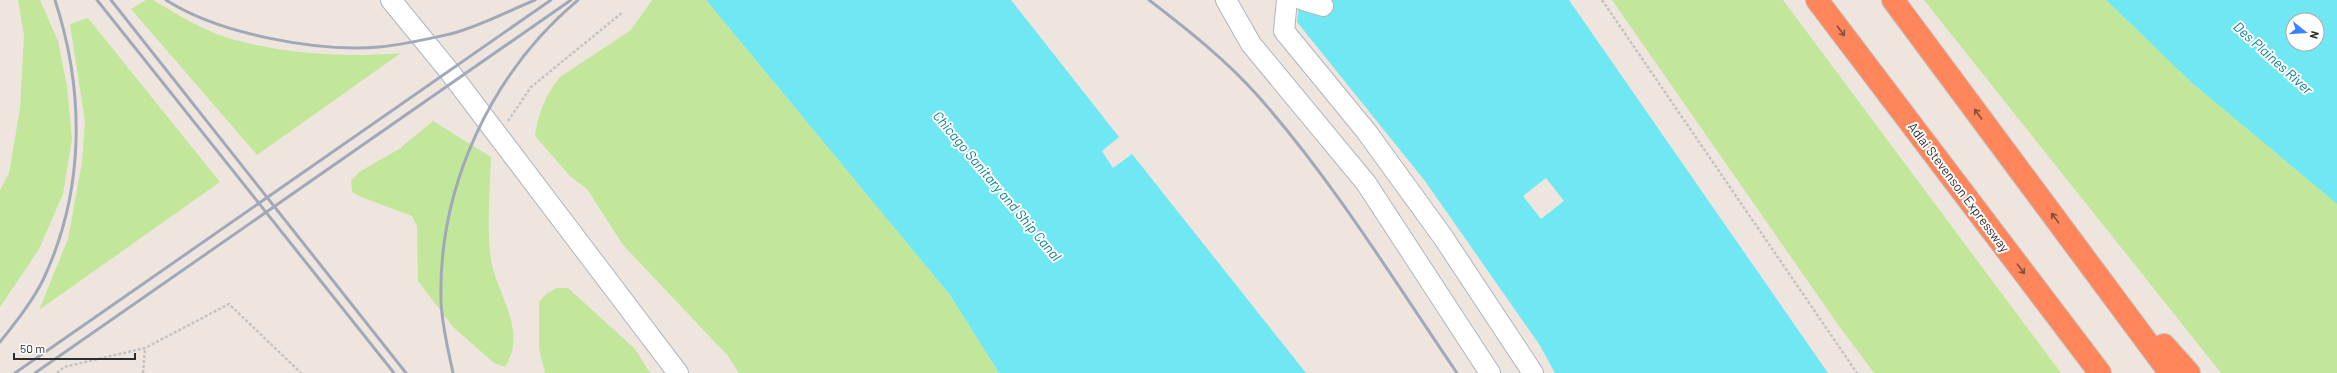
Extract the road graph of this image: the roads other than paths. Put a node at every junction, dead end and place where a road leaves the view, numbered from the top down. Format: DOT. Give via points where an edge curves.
graph roads {
  1 [pos="391,0"];
  2 [pos="1226,0"];
  3 [pos="1287,0"];
  4 [pos="1303,0"];
  5 [pos="1817,0"];
  6 [pos="1893,0"];
  7 [pos="1323,6"];
  8 [pos="2070,239"];
  9 [pos="678,373"];
  10 [pos="1490,373"];
  11 [pos="1534,373"];
  12 [pos="2100,373"];
  13 [pos="2170,373"];
  14 [pos="2189,373"];
  1 -- 9 [label="lane" via="449,71"];
  2 -- 10 [label="lane" via="1251,44 1366,183"];
  3 -- 11 [label="lane" via="1284,31 1375,143 1443,237"];
  4 -- 7 [label="lane"];
  5 -- 12 [label="highway, Adlai Stevenson Expressway, one-way"];
  8 -- 6 [label="highway, one-way"];
  8 -- 13 [label="highway"];
  8 -- 14 [label="highway"];
}
